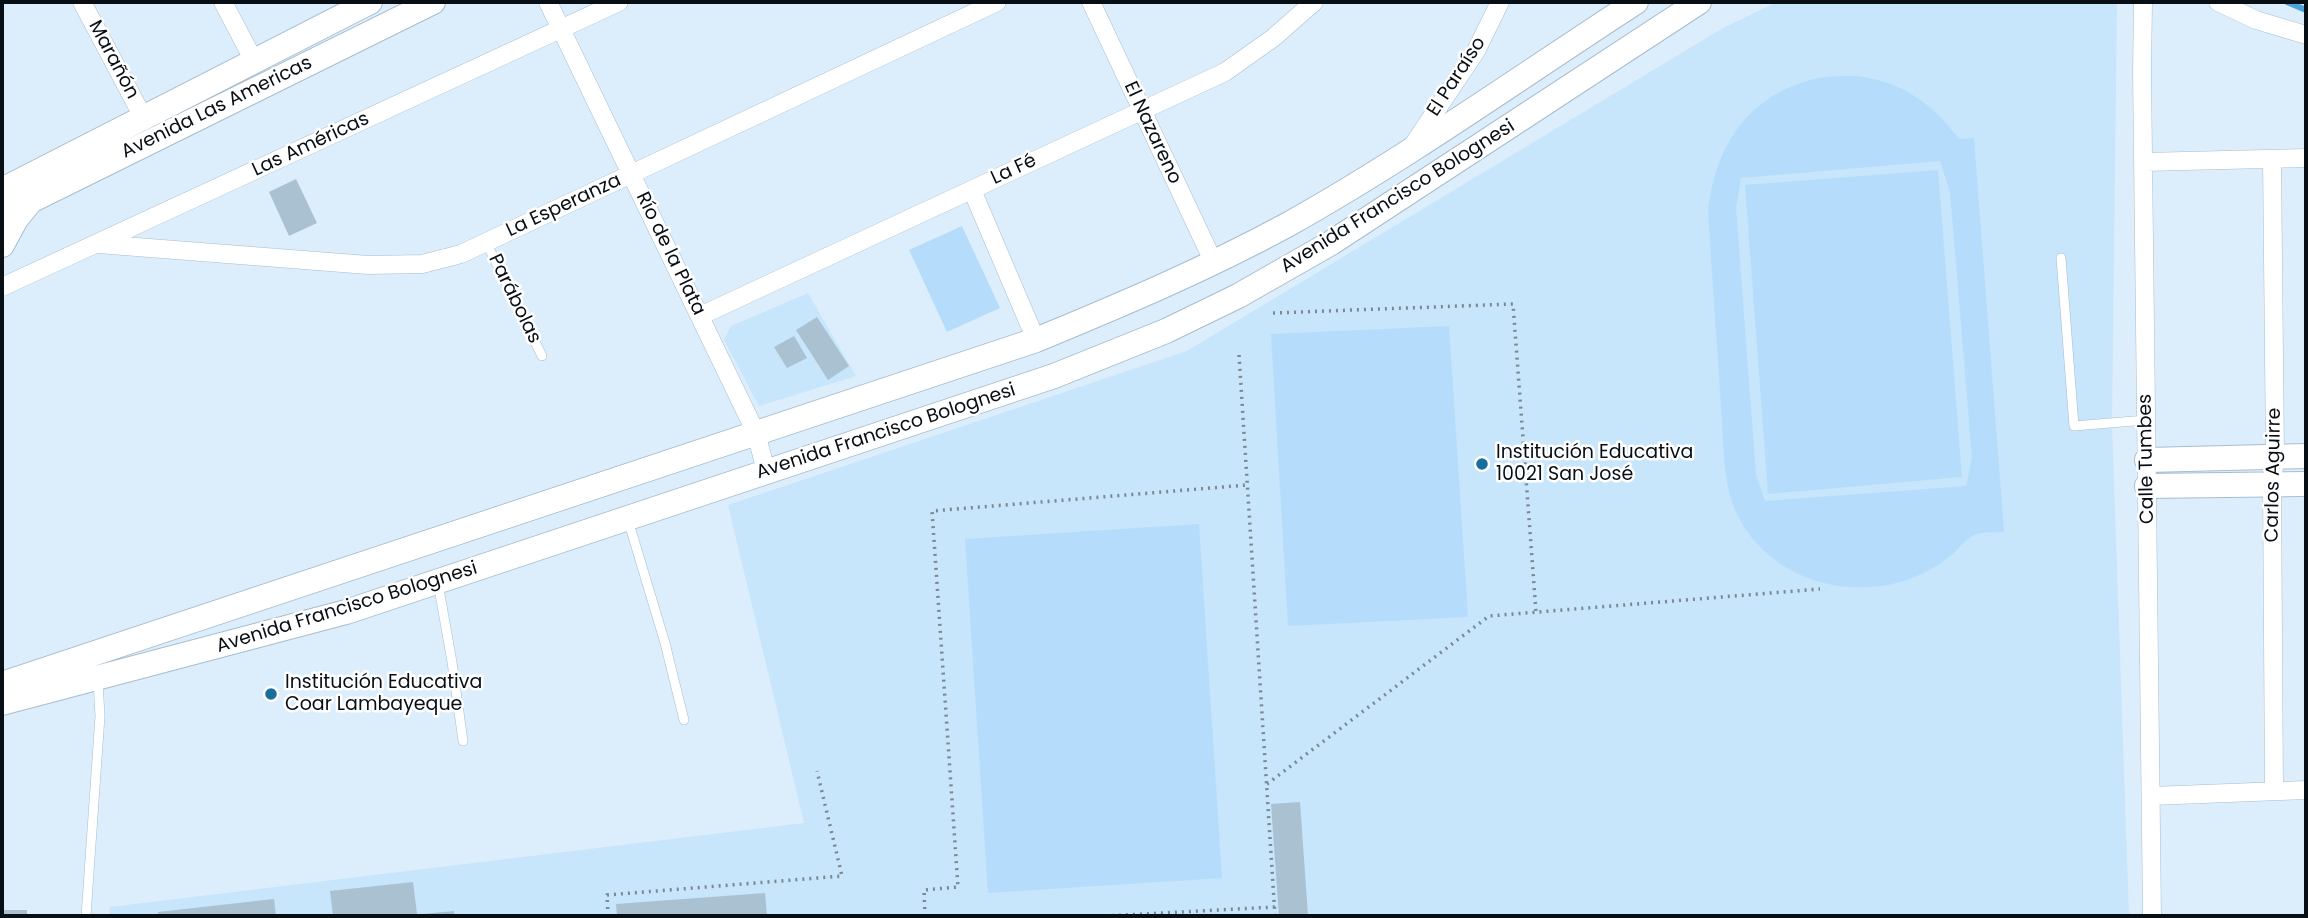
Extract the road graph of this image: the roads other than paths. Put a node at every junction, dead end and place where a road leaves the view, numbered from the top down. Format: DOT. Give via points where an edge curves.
graph roads {
  1 [pos="82,2"];
  2 [pos="223,2"];
  3 [pos="433,2"];
  4 [pos="548,2"];
  5 [pos="620,2"];
  6 [pos="997,2"];
  7 [pos="1091,2"];
  8 [pos="1314,2"];
  9 [pos="1500,2"];
  10 [pos="1636,2"];
  11 [pos="1699,2"];
  12 [pos="2143,2"];
  13 [pos="2218,2"];
  14 [pos="356,5"];
  15 [pos="561,29"];
  16 [pos="2306,35"];
  17 [pos="254,61"];
  18 [pos="1142,111"];
  19 [pos="144,119"];
  20 [pos="1409,150"];
  21 [pos="2306,158"];
  22 [pos="2272,159"];
  23 [pos="2144,162"];
  24 [pos="631,174"];
  25 [pos="2,190"];
  26 [pos="972,190"];
  27 [pos="32,200"];
  28 [pos="2,215"];
  29 [pos="486,242"];
  30 [pos="98,244"];
  31 [pos="2,245"];
  32 [pos="2061,258"];
  33 [pos="1214,263"];
  34 [pos="2,287"];
  35 [pos="700,316"];
  36 [pos="1036,340"];
  37 [pos="542,356"];
  38 [pos="2146,420"];
  39 [pos="756,433"];
  40 [pos="2276,456"];
  41 [pos="2306,456"];
  42 [pos="2147,460"];
  43 [pos="766,471"];
  44 [pos="2272,484"];
  45 [pos="2306,484"];
  46 [pos="2147,486"];
  47 [pos="628,518"];
  48 [pos="437,582"];
  49 [pos="98,677"];
  50 [pos="2,684"];
  51 [pos="2,704"];
  52 [pos="684,720"];
  53 [pos="463,741"];
  54 [pos="2306,790"];
  55 [pos="2274,791"];
  56 [pos="2151,796"];
  57 [pos="86,916"];
  58 [pos="2152,916"];
  1 -- 19 [label="street, Marañón"];
  2 -- 17 [label="street"];
  3 -- 27 [label="main road, Avenida Las Americas"];
  4 -- 15 [label="street, Río de la Plata"];
  5 -- 15 [label="street, Las Américas"];
  6 -- 24 [label="street, La Esperanza"];
  7 -- 18 [label="street, El Nazareno"];
  8 -- 18 [label="street, La Fé" via="1225,72"];
  9 -- 20 [label="street, El Paraíso" via="1476,51"];
  10 -- 20 [label="main road, Avenida Francisco Bolognesi"];
  11 -- 43 [label="main road, Avenida Francisco Bolognesi" via="1331,243 1238,296 1054,376"];
  12 -- 23 [label="street, Calle Tumbes"];
  13 -- 16 [label="street" via="2256,20"];
  14 -- 17 [label="main road, Avenida Las Americas"];
  15 -- 24 [label="street, Río de la Plata"];
  15 -- 30 [label="street, Las Américas"];
  17 -- 19 [label="main road, Avenida Las Americas"];
  18 -- 26 [label="street, La Fé"];
  18 -- 33 [label="street, El Nazareno"];
  19 -- 25 [label="main road, Avenida Las Americas"];
  20 -- 33 [label="main road, Avenida Francisco Bolognesi"];
  21 -- 22 [label="street"];
  22 -- 23 [label="street"];
  22 -- 40 [label="street, Carlos Aguirre"];
  23 -- 38 [label="street, Calle Tumbes"];
  24 -- 29 [label="street, La Esperanza"];
  24 -- 35 [label="street, Río de la Plata"];
  26 -- 35 [label="street, La Fé"];
  26 -- 36 [label="street"];
  27 -- 28 [label="main road, Avenida Las Americas"];
  27 -- 31 [label="main road"];
  29 -- 30 [label="street, La Esperanza" via="422,264 368,265"];
  29 -- 37 [label="lane, Parábolas"];
  30 -- 34 [label="street, Las Américas"];
  32 -- 38 [label="lane" via="2074,426"];
  33 -- 36 [label="main road, Avenida Francisco Bolognesi"];
  35 -- 39 [label="street, Río de la Plata"];
  36 -- 39 [label="main road, Avenida Francisco Bolognesi"];
  38 -- 42 [label="street, Calle Tumbes"];
  39 -- 43 [label="street, Río de la Plata"];
  39 -- 50 [label="main road, Avenida Francisco Bolognesi"];
  40 -- 41 [label="main road"];
  40 -- 42 [label="main road"];
  40 -- 44 [label="street, Carlos Aguirre"];
  42 -- 46 [label="street, Calle Tumbes"];
  43 -- 47 [label="main road, Avenida Francisco Bolognesi"];
  44 -- 45 [label="main road"];
  44 -- 46 [label="main road"];
  44 -- 55 [label="street, Carlos Aguirre"];
  46 -- 56 [label="street, Calle Tumbes"];
  47 -- 48 [label="main road, Avenida Francisco Bolognesi"];
  47 -- 52 [label="lane"];
  48 -- 49 [label="main road, Avenida Francisco Bolognesi" via="346,612"];
  48 -- 53 [label="lane"];
  49 -- 51 [label="main road, Avenida Francisco Bolognesi"];
  49 -- 57 [label="lane" via="100,716"];
  54 -- 55 [label="street"];
  55 -- 56 [label="street"];
  56 -- 58 [label="street, Calle Tumbes"];
}
